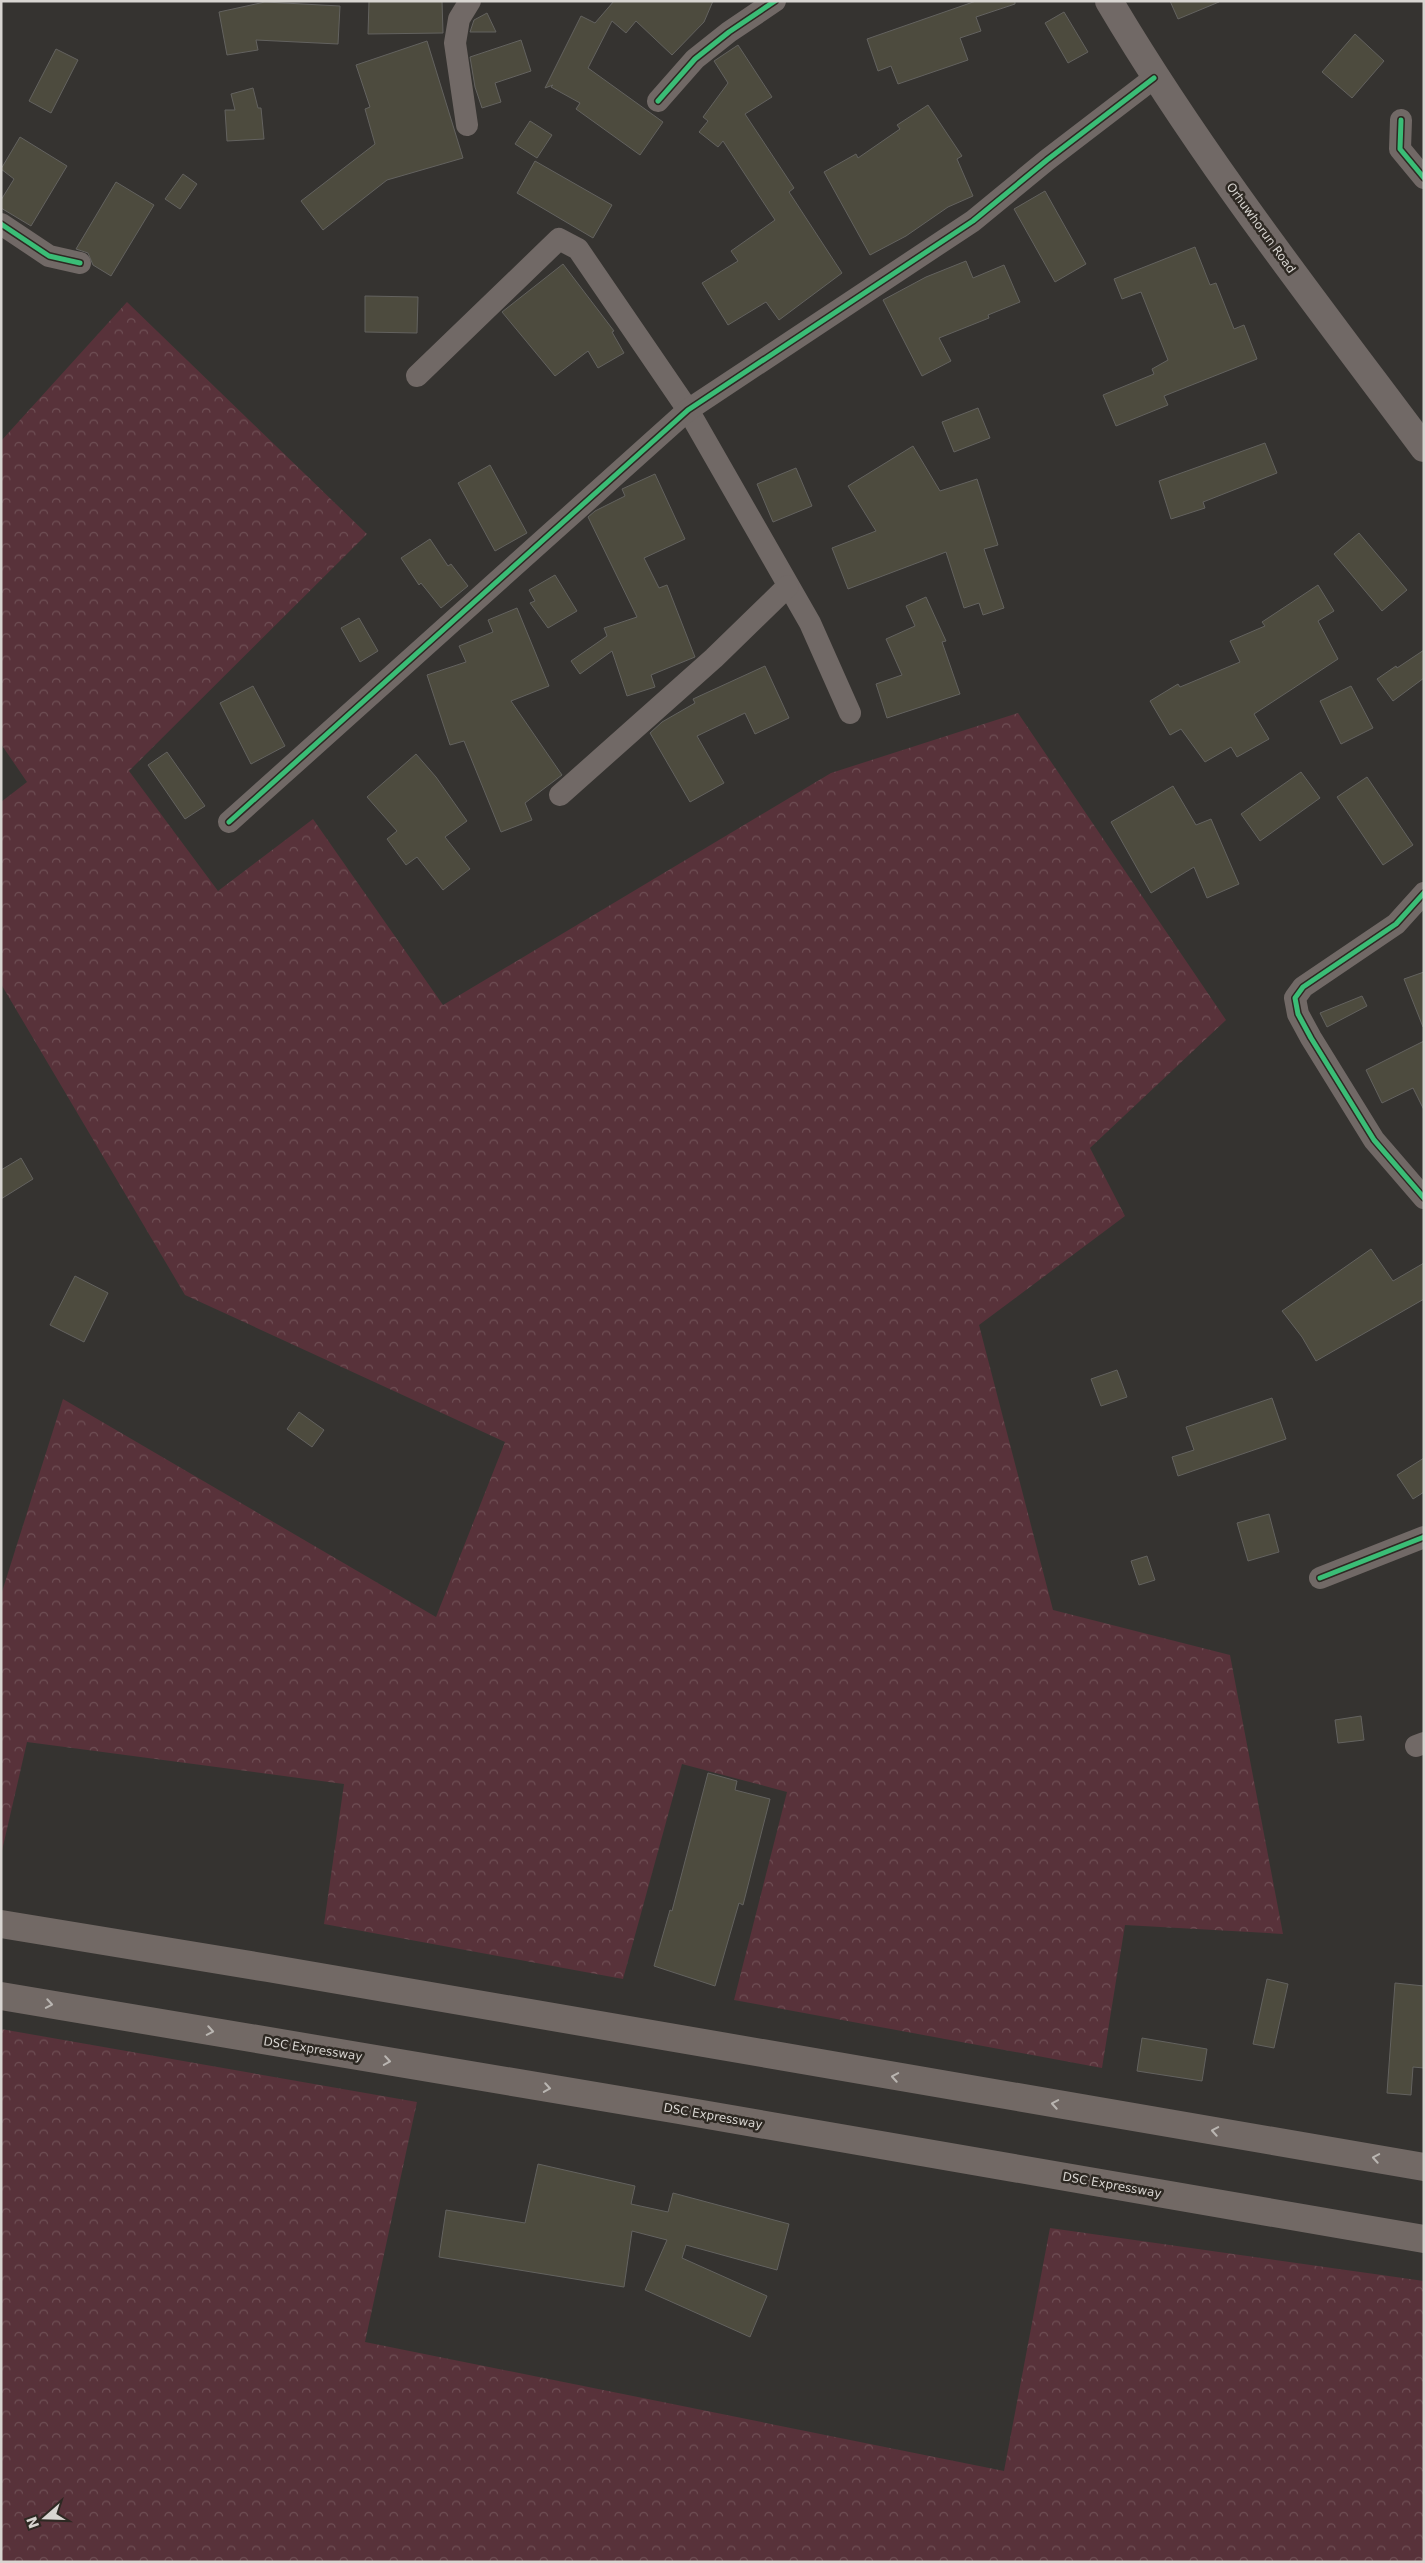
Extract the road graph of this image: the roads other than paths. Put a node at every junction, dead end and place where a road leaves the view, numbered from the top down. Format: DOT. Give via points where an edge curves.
graph roads {
  1 [pos="470,1"];
  2 [pos="775,1"];
  3 [pos="1109,1"];
  4 [pos="1154,78"];
  5 [pos="658,101"];
  6 [pos="1401,120"];
  7 [pos="467,125"];
  8 [pos="1424,178"];
  9 [pos="1,224"];
  10 [pos="80,263"];
  11 [pos="417,376"];
  12 [pos="688,410"];
  13 [pos="1424,448"];
  14 [pos="788,586"];
  15 [pos="850,712"];
  16 [pos="560,795"];
  17 [pos="229,822"];
  18 [pos="1424,894"];
  19 [pos="1424,1198"];
  20 [pos="1424,1537"];
  21 [pos="1320,1578"];
  22 [pos="1,1924"];
  23 [pos="1,1996"];
  24 [pos="1424,2167"];
  25 [pos="1424,2239"];
  1 -- 7 [label="street" via="459,19 455,43"];
  2 -- 5 [label="street" via="696,59"];
  3 -- 4 [label="street, Orhuwhorun Road"];
  4 -- 12 [label="street" via="973,221"];
  4 -- 13 [label="street, Orhuwhorun Road" via="1285,262"];
  6 -- 8 [label="street" via="1400,149"];
  9 -- 10 [label="street" via="49,256"];
  11 -- 12 [label="street" via="559,239 578,249"];
  12 -- 14 [label="street"];
  12 -- 17 [label="street"];
  14 -- 15 [label="street" via="810,623"];
  14 -- 16 [label="street" via="714,658"];
  18 -- 19 [label="street" via="1396,924 1304,988 1295,998 1298,1014 1311,1038 1374,1140"];
  20 -- 21 [label="street"];
  24 -- 22 [label="main road, one-way"];
  23 -- 25 [label="main road, DSC Expressway, one-way"];
}
